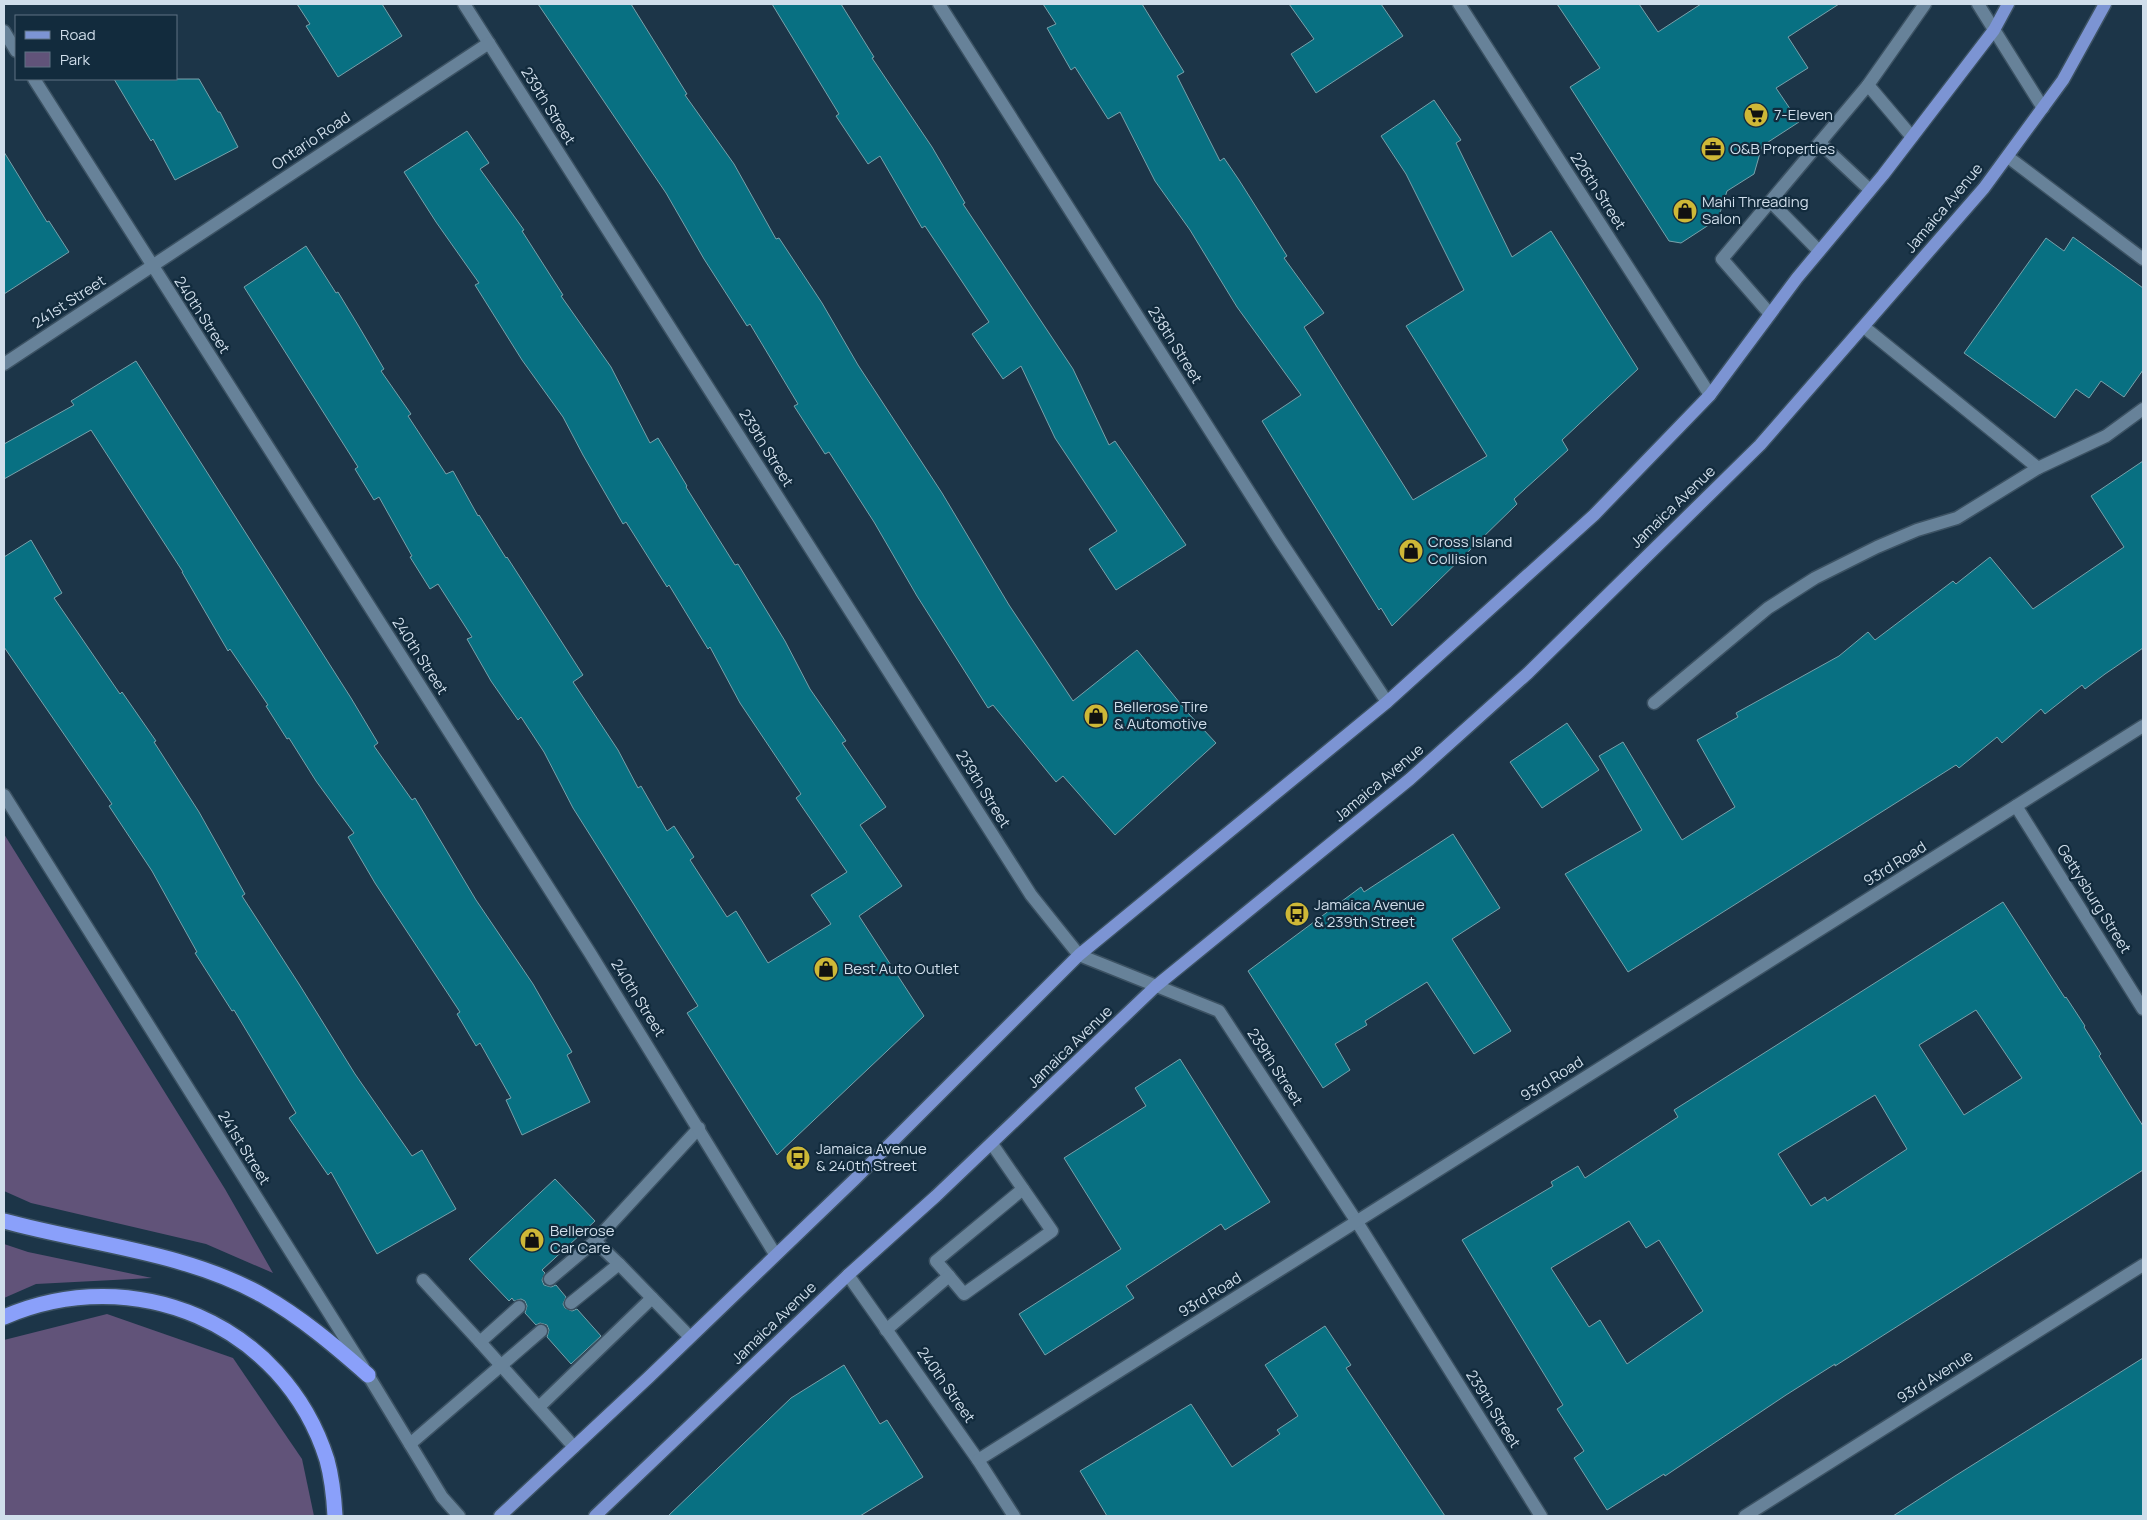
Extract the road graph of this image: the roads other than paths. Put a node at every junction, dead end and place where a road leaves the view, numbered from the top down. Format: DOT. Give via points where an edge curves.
graph roads {
  1 [pos="464,4"];
  2 [pos="940,4"];
  3 [pos="1459,4"];
  4 [pos="1925,4"];
  5 [pos="1978,4"];
  6 [pos="2008,4"];
  7 [pos="2105,4"];
  8 [pos="1994,30"];
  9 [pos="4,31"];
  10 [pos="489,43"];
  11 [pos="15,49"];
  12 [pos="35,80"];
  13 [pos="1868,85"];
  14 [pos="2043,108"];
  15 [pos="1912,137"];
  16 [pos="1820,143"];
  17 [pos="2008,157"];
  18 [pos="1870,190"];
  19 [pos="1771,202"];
  20 [pos="1819,252"];
  21 [pos="2143,259"];
  22 [pos="152,266"];
  23 [pos="1770,314"];
  24 [pos="1864,326"];
  25 [pos="4,364"];
  26 [pos="1710,395"];
  27 [pos="2143,409"];
  28 [pos="2038,468"];
  29 [pos="1387,702"];
  30 [pos="1654,704"];
  31 [pos="2143,726"];
  32 [pos="4,795"];
  33 [pos="2016,806"];
  34 [pos="1079,955"];
  35 [pos="1156,986"];
  36 [pos="2143,1009"];
  37 [pos="699,1128"];
  38 [pos="992,1144"];
  39 [pos="1024,1189"];
  40 [pos="4,1221"];
  41 [pos="1356,1222"];
  42 [pos="594,1240"];
  43 [pos="775,1254"];
  44 [pos="619,1264"];
  45 [pos="2143,1265"];
  46 [pos="848,1275"];
  47 [pos="949,1276"];
  48 [pos="550,1279"];
  49 [pos="423,1280"];
  50 [pos="652,1298"];
  51 [pos="572,1303"];
  52 [pos="519,1306"];
  53 [pos="4,1317"];
  54 [pos="886,1330"];
  55 [pos="541,1331"];
  56 [pos="690,1337"];
  57 [pos="480,1342"];
  58 [pos="501,1365"];
  59 [pos="368,1375"];
  60 [pos="539,1407"];
  61 [pos="410,1444"];
  62 [pos="574,1447"];
  63 [pos="978,1460"];
  64 [pos="335,1516"];
  65 [pos="459,1516"];
  66 [pos="500,1516"];
  67 [pos="596,1516"];
  68 [pos="1014,1516"];
  69 [pos="1541,1516"];
  70 [pos="1745,1516"];
  1 -- 10 [label="street, 239th Street"];
  2 -- 29 [label="street, 238th Street" via="1279,539"];
  3 -- 26 [label="street, 226th Street"];
  4 -- 13 [label="street"];
  5 -- 8 [label="street"];
  6 -- 8 [label="main road"];
  7 -- 14 [label="main road, Jamaica Avenue" via="2063,80"];
  8 -- 14 [label="street"];
  8 -- 15 [label="main road"];
  9 -- 11 [label="street"];
  10 -- 22 [label="street, Ontario Road"];
  10 -- 34 [label="street, 239th Street" via="1031,895"];
  12 -- 22 [label="street, 240th Street"];
  13 -- 15 [label="street"];
  13 -- 16 [label="street"];
  14 -- 17 [label="main road, Jamaica Avenue"];
  15 -- 18 [label="main road"];
  16 -- 18 [label="street"];
  16 -- 19 [label="street"];
  17 -- 21 [label="street"];
  17 -- 24 [label="main road, Jamaica Avenue"];
  18 -- 20 [label="main road"];
  19 -- 20 [label="street"];
  19 -- 23 [label="street" via="1722,259"];
  20 -- 23 [label="main road"];
  22 -- 25 [label="street, 241st Street"];
  22 -- 37 [label="street, 240th Street"];
  23 -- 26 [label="main road"];
  24 -- 28 [label="street"];
  24 -- 35 [label="main road, Jamaica Avenue" via="1760,445 1528,672 1410,779"];
  26 -- 29 [label="main road" via="1594,515"];
  27 -- 28 [label="street" via="2106,436"];
  28 -- 30 [label="street" via="1957,518 1917,530 1815,578 1768,608"];
  29 -- 34 [label="main road"];
  31 -- 33 [label="street, 93rd Road"];
  32 -- 59 [label="street, 241st Street"];
  33 -- 36 [label="street, Gettysburg Street"];
  33 -- 41 [label="street, 93rd Road"];
  34 -- 35 [label="street, 239th Street"];
  34 -- 43 [label="main road"];
  35 -- 38 [label="main road, Jamaica Avenue"];
  35 -- 41 [label="street, 239th Street" via="1219,1011"];
  37 -- 42 [label="street"];
  37 -- 43 [label="street, 240th Street"];
  38 -- 39 [label="street"];
  38 -- 46 [label="main road, Jamaica Avenue"];
  39 -- 47 [label="street" via="936,1262"];
  39 -- 47 [label="street" via="1052,1231 964,1294"];
  40 -- 59 [label="highway" via="138,1251 226,1279 261,1294 295,1315"];
  41 -- 63 [label="street, 93rd Road"];
  41 -- 69 [label="street, 239th Street"];
  42 -- 44 [label="street"];
  42 -- 48 [label="street"];
  43 -- 56 [label="main road"];
  44 -- 50 [label="street"];
  44 -- 51 [label="street"];
  45 -- 70 [label="street, 93rd Avenue"];
  46 -- 54 [label="street, 240th Street"];
  46 -- 67 [label="main road, Jamaica Avenue"];
  47 -- 54 [label="street"];
  49 -- 57 [label="street"];
  50 -- 56 [label="street"];
  50 -- 60 [label="street"];
  52 -- 57 [label="street"];
  53 -- 64 [label="highway" via="42,1304 76,1298 140,1298 176,1307 235,1335 283,1379 302,1406 327,1461"];
  54 -- 63 [label="street, 240th Street"];
  55 -- 58 [label="street"];
  56 -- 62 [label="main road"];
  57 -- 58 [label="street"];
  58 -- 60 [label="street"];
  58 -- 61 [label="street"];
  59 -- 61 [label="street, 241st Street"];
  60 -- 62 [label="street"];
  61 -- 65 [label="street, 241st Street" via="442,1498"];
  62 -- 66 [label="main road"];
  63 -- 68 [label="street, 240th Street"];
}
